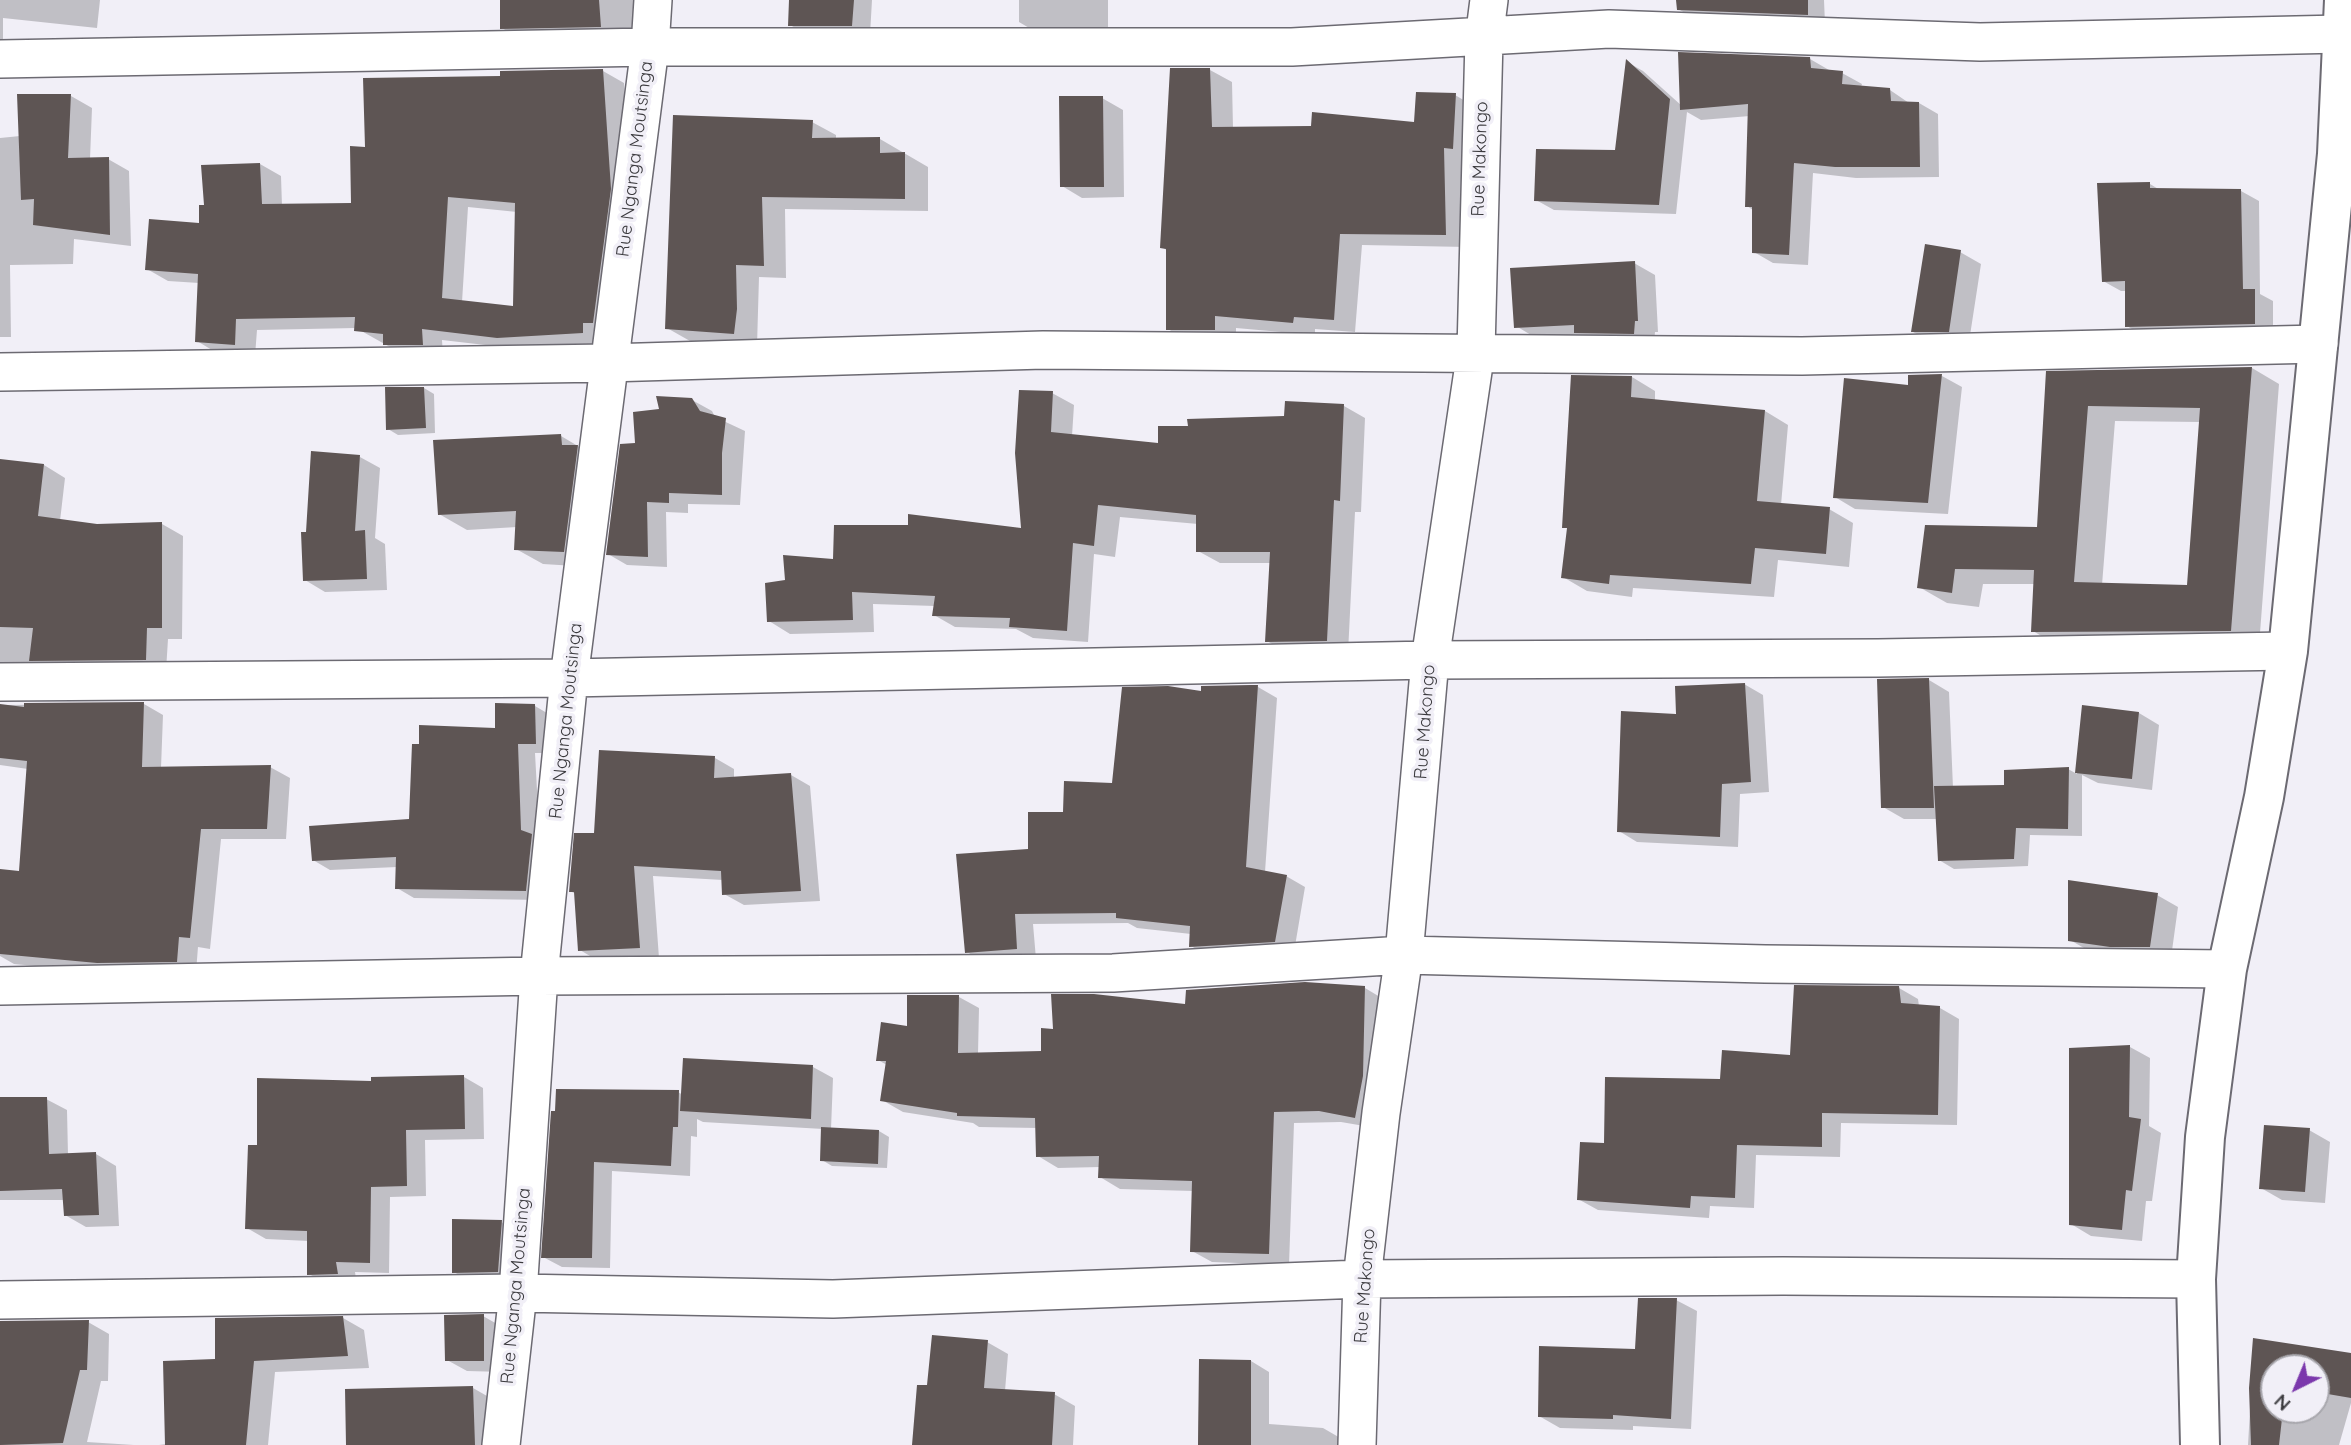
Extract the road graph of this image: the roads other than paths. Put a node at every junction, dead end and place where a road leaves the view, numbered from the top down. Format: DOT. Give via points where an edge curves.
graph roads {
  1 [pos="653,0"];
  2 [pos="1489,0"];
  3 [pos="2343,17"];
  4 [pos="1484,39"];
  5 [pos="650,47"];
  6 [pos="0,59"];
  7 [pos="2344,155"];
  8 [pos="2319,344"];
  9 [pos="1476,351"];
  10 [pos="608,363"];
  11 [pos="0,372"];
  12 [pos="2288,651"];
  13 [pos="1430,660"];
  14 [pos="569,678"];
  15 [pos="0,682"];
  16 [pos="1404,955"];
  17 [pos="2227,970"];
  18 [pos="539,976"];
  19 [pos="0,986"];
  20 [pos="1362,1279"];
  21 [pos="2196,1279"];
  22 [pos="518,1293"];
  23 [pos="0,1300"];
  24 [pos="500,1445"];
  25 [pos="1357,1445"];
  26 [pos="2200,1445"];
  1 -- 5 [label="street, Rue Nganga Moutsinga"];
  2 -- 4 [label="street, Rue Makongo"];
  3 -- 4 [label="street" via="1980,42 1609,29"];
  3 -- 7 [label="street"];
  4 -- 5 [label="street" via="1292,47"];
  4 -- 9 [label="street, Rue Makongo"];
  5 -- 6 [label="street"];
  5 -- 10 [label="street, Rue Nganga Moutsinga"];
  7 -- 8 [label="street"];
  8 -- 9 [label="street" via="1802,356"];
  8 -- 12 [label="street"];
  9 -- 10 [label="street" via="1043,350"];
  9 -- 13 [label="street, Rue Makongo"];
  10 -- 11 [label="street"];
  10 -- 14 [label="street, Rue Nganga Moutsinga"];
  12 -- 13 [label="street"];
  12 -- 17 [label="street" via="2264,797"];
  13 -- 14 [label="street"];
  13 -- 16 [label="street, Rue Makongo"];
  14 -- 15 [label="street"];
  14 -- 18 [label="street, Rue Nganga Moutsinga"];
  16 -- 17 [label="street"];
  16 -- 18 [label="street" via="1113,973"];
  16 -- 20 [label="street, Rue Makongo"];
  17 -- 21 [label="street" via="2205,1137"];
  18 -- 19 [label="street"];
  18 -- 22 [label="street, Rue Nganga Moutsinga"];
  20 -- 21 [label="street"];
  20 -- 22 [label="street" via="833,1299"];
  20 -- 25 [label="street, Rue Makongo"];
  21 -- 26 [label="street"];
  22 -- 23 [label="street"];
  22 -- 24 [label="street, Rue Nganga Moutsinga"];
}
